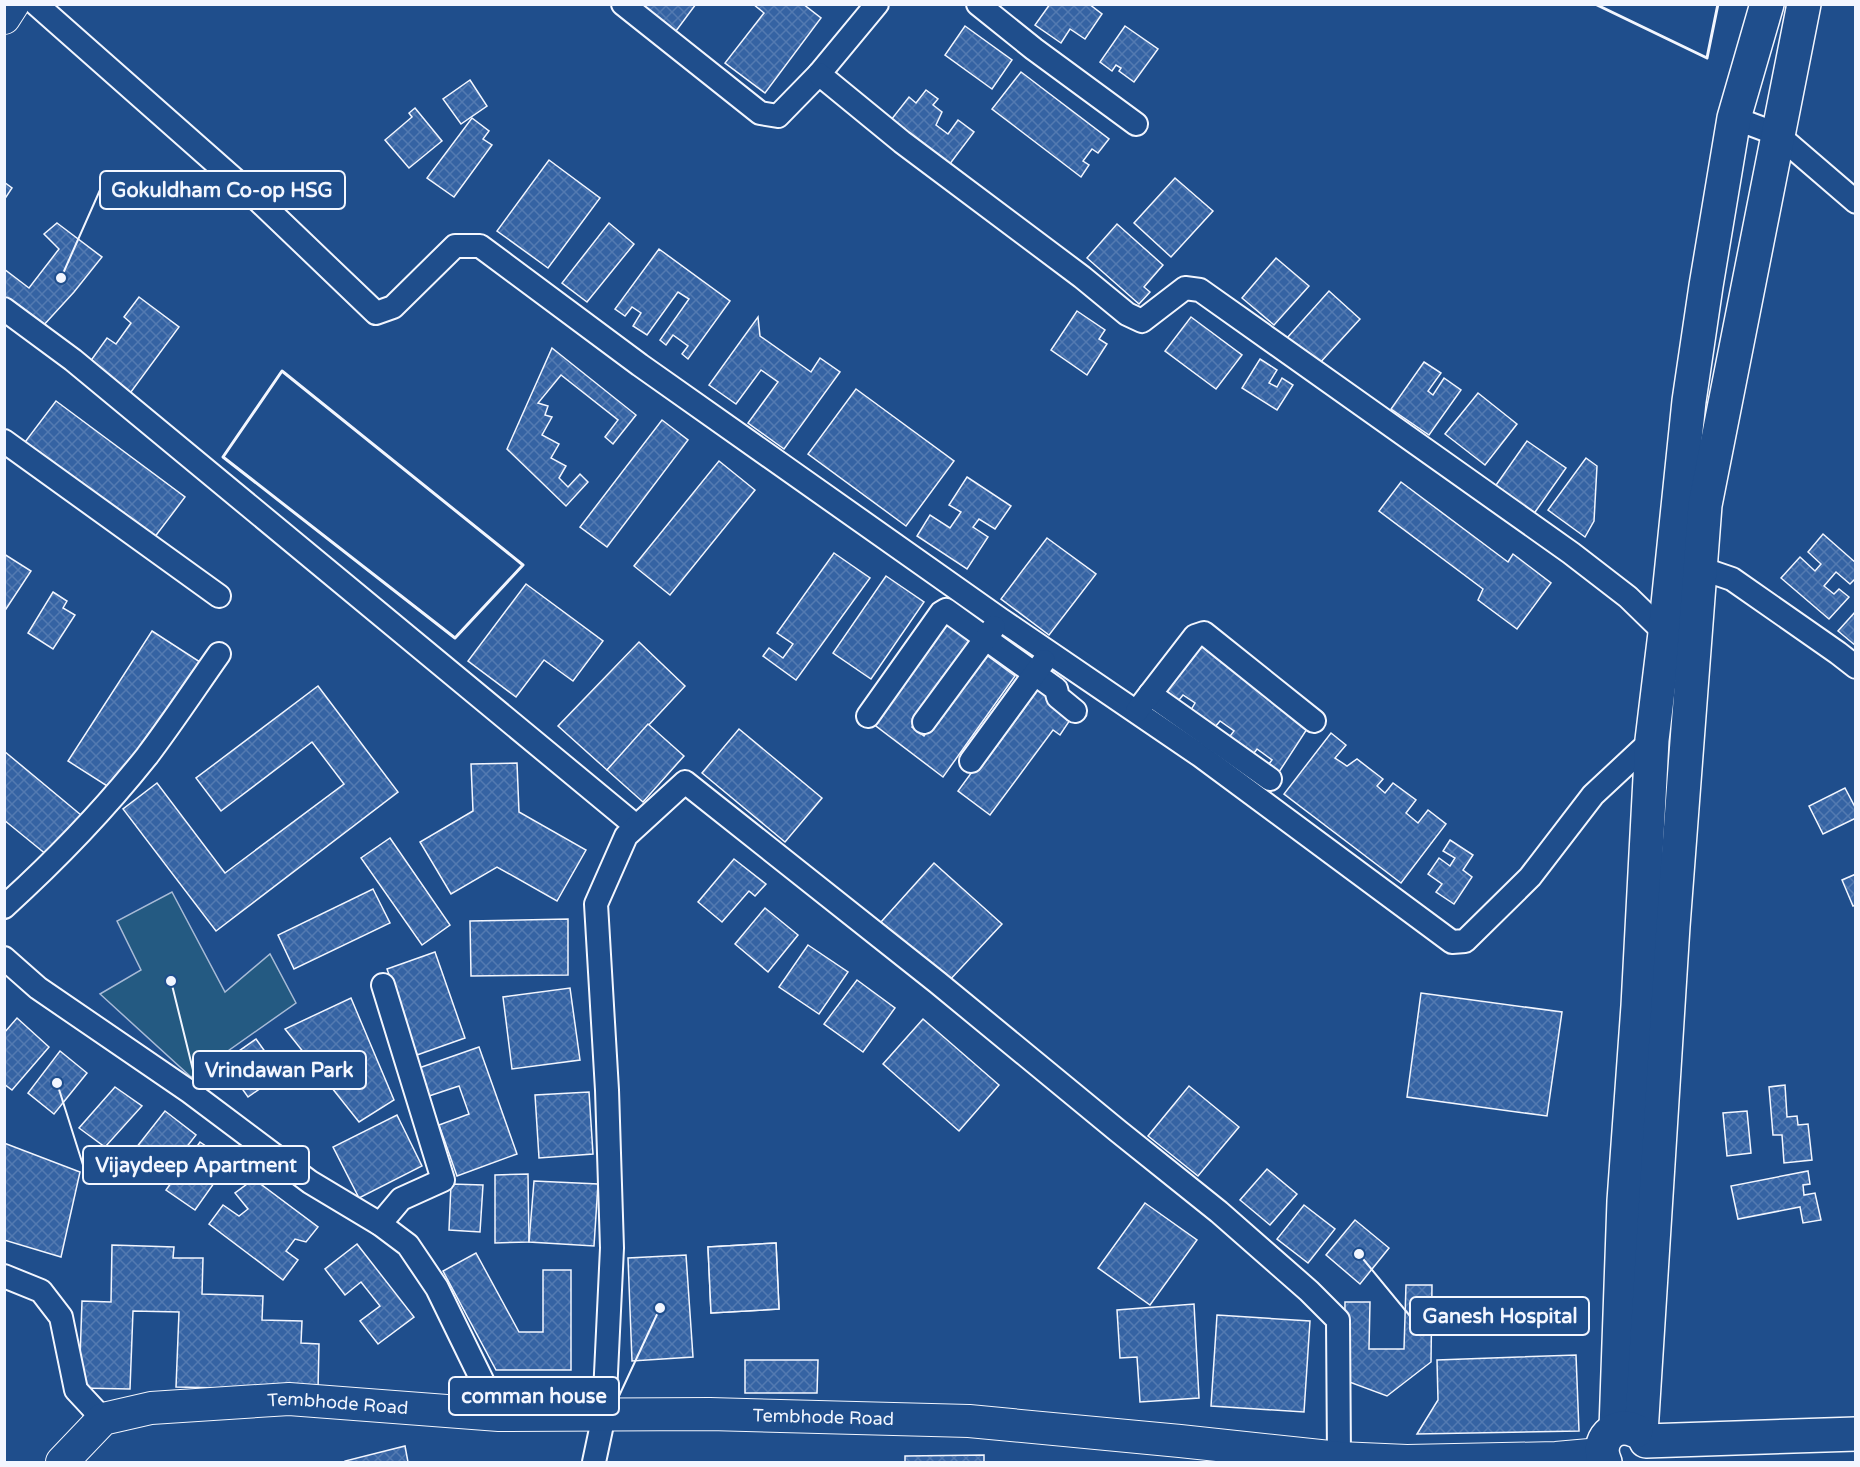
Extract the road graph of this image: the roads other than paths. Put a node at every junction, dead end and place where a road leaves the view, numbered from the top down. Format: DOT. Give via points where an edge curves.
graph roads {
  1 [pos="13,4"];
  2 [pos="36,4"];
  3 [pos="622,4"];
  4 [pos="877,4"];
  5 [pos="978,4"];
  6 [pos="1767,4"];
  7 [pos="1804,4"];
  8 [pos="4,18"];
  9 [pos="819,74"];
  10 [pos="1734,118"];
  11 [pos="1136,124"];
  12 [pos="1777,134"];
  13 [pos="1856,201"];
  14 [pos="4,309"];
  15 [pos="4,441"];
  16 [pos="1700,568"];
  17 [pos="219,596"];
  18 [pos="1000,619"];
  19 [pos="1665,633"];
  20 [pos="986,638"];
  21 [pos="1693,649"];
  22 [pos="1050,652"];
  23 [pos="219,654"];
  24 [pos="1856,668"];
  25 [pos="1035,673"];
  26 [pos="1144,703"];
  27 [pos="1075,711"];
  28 [pos="868,716"];
  29 [pos="1314,721"];
  30 [pos="924,722"];
  31 [pos="1652,740"];
  32 [pos="1208,748"];
  33 [pos="971,761"];
  34 [pos="1269,779"];
  35 [pos="636,826"];
  36 [pos="4,907"];
  37 [pos="4,958"];
  38 [pos="383,985"];
  39 [pos="380,1224"];
  40 [pos="4,1276"];
  41 [pos="499,1415"];
  42 [pos="604,1415"];
  43 [pos="103,1419"];
  44 [pos="1856,1434"];
  45 [pos="1626,1447"];
  46 [pos="1339,1458"];
  47 [pos="62,1462"];
  48 [pos="594,1462"];
  1 -- 8 [label="street"];
  2 -- 18 [label="street" via="260,202 376,313 393,307 455,246 480,246"];
  3 -- 9 [label="street" via="760,113 778,116"];
  4 -- 9 [label="street"];
  5 -- 11 [label="street"];
  6 -- 10 [label="main road"];
  7 -- 12 [label="main road"];
  9 -- 19 [label="street" via="1127,314 1142,321 1185,288 1200,290 1571,553 1628,597"];
  10 -- 12 [label="street"];
  10 -- 19 [label="main road" via="1689,401"];
  12 -- 13 [label="street"];
  12 -- 16 [label="main road" via="1705,505"];
  14 -- 35 [label="street" via="73,360"];
  15 -- 17 [label="street"];
  16 -- 21 [label="main road"];
  16 -- 24 [label="street" via="1732,579"];
  18 -- 20 [label="street"];
  18 -- 22 [label="street"];
  19 -- 21 [label="street"];
  19 -- 31 [label="main road"];
  20 -- 25 [label="street"];
  20 -- 28 [label="street" via="946,610 941,613"];
  20 -- 30 [label="street"];
  21 -- 45 [label="main road" via="1660,1111"];
  22 -- 25 [label="street"];
  22 -- 26 [label="street"];
  23 -- 36 [label="street" via="148,754 97,815"];
  25 -- 27 [label="street"];
  25 -- 33 [label="street"];
  26 -- 29 [label="street" via="1195,636 1204,633"];
  26 -- 32 [label="street"];
  31 -- 32 [label="street" via="1593,795 1530,877 1465,941 1458,942 1452,942"];
  31 -- 45 [label="main road" via="1624,1201"];
  32 -- 34 [label="street"];
  35 -- 42 [label="street" via="626,836 596,904 612,1248"];
  35 -- 46 [label="street" via="684,782 937,982 1219,1212 1309,1291 1338,1320"];
  37 -- 39 [label="street" via="38,988 190,1092 310,1182"];
  38 -- 39 [label="street" via="443,1180 401,1199"];
  39 -- 41 [label="street" via="408,1245 437,1288"];
  40 -- 43 [label="street" via="41,1291 61,1317 76,1390"];
  41 -- 42 [label="street, Tembhode Road"];
  41 -- 43 [label="street, Tembhode Road" via="289,1399 152,1408"];
  42 -- 46 [label="street, Tembhode Road" via="969,1421"];
  42 -- 48 [label="street"];
  43 -- 47 [label="street"];
  44 -- 45 [label="main road"];
  45 -- 46 [label="street, Tembhode Road" via="1556,1458"];
}
